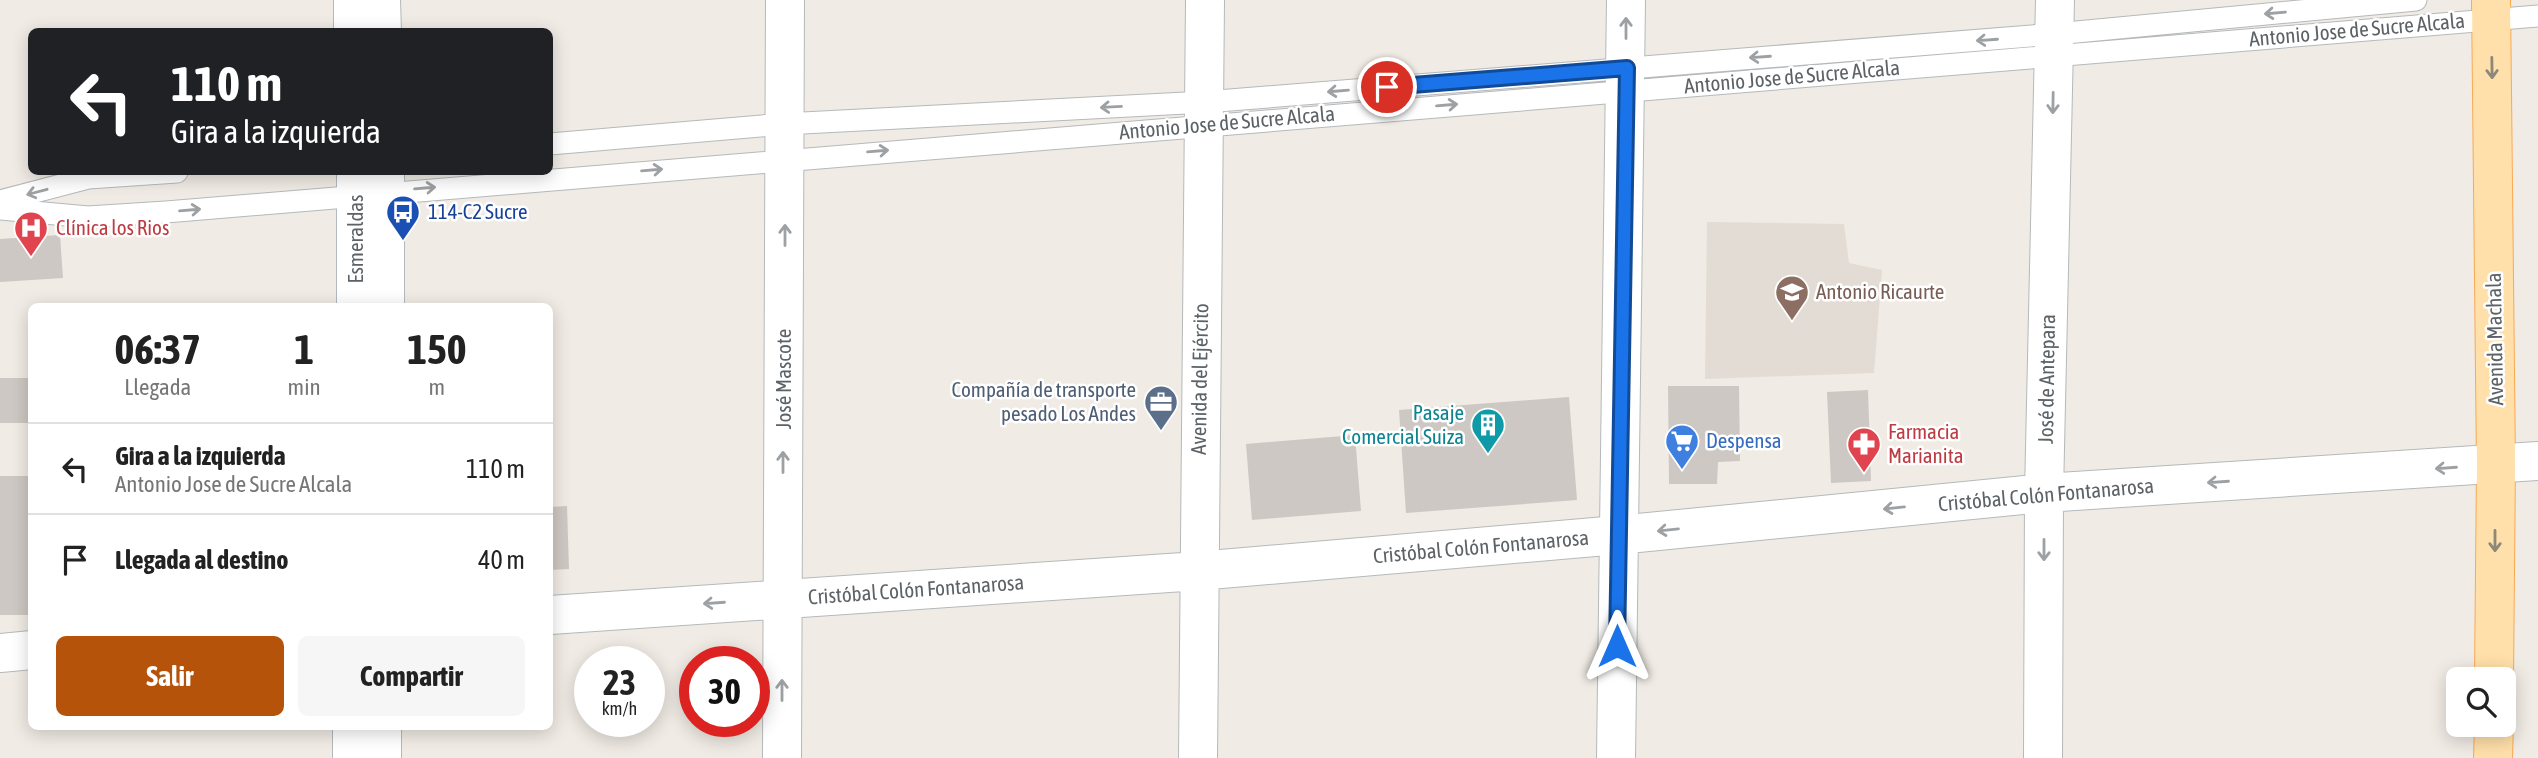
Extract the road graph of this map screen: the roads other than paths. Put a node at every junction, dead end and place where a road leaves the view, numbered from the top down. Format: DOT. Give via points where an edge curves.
graph roads {
  1 [pos="353,0"];
  2 [pos="381,0"];
  3 [pos="785,0"];
  4 [pos="1205,0"];
  5 [pos="1626,0"];
  6 [pos="2416,0"];
  7 [pos="2491,10"];
  8 [pos="2538,16"];
  9 [pos="353,28"];
  10 [pos="382,28"];
  11 [pos="2055,30"];
  12 [pos="1626,79"];
  13 [pos="1204,113"];
  14 [pos="785,141"];
  15 [pos="553,144"];
  16 [pos="553,164"];
  17 [pos="132,175"];
  18 [pos="442,175"];
  19 [pos="371,182"];
  20 [pos="0,201"];
  21 [pos="0,209"];
  22 [pos="356,303"];
  23 [pos="385,303"];
  24 [pos="2538,461"];
  25 [pos="2496,465"];
  26 [pos="2044,493"];
  27 [pos="1618,535"];
  28 [pos="1198,571"];
  29 [pos="782,598"];
  30 [pos="553,615"];
  31 [pos="28,650"];
  32 [pos="0,653"];
  33 [pos="2494,667"];
  34 [pos="352,730"];
  35 [pos="382,730"];
  36 [pos="2494,737"];
  37 [pos="352,758"];
  38 [pos="382,758"];
  39 [pos="782,758"];
  40 [pos="1198,758"];
  41 [pos="1616,758"];
  42 [pos="2043,758"];
  43 [pos="2493,758"];
  1 -- 9 [label="street"];
  2 -- 10 [label="street"];
  3 -- 14 [label="street, José Mascote"];
  4 -- 13 [label="street, Avenida del Ejército"];
  12 -- 5 [label="street, one-way"];
  6 -- 11 [label="lane, Antonio Jose de Sucre Alcala, one-way"];
  7 -- 8 [label="lane, Antonio Jose de Sucre Alcala"];
  7 -- 11 [label="lane, Antonio Jose de Sucre Alcala"];
  7 -- 25 [label="main road, Avenida Machala, one-way"];
  11 -- 12 [label="lane, Antonio Jose de Sucre Alcala"];
  11 -- 26 [label="street, José de Antepara, one-way"];
  12 -- 13 [label="lane, Antonio Jose de Sucre Alcala"];
  12 -- 27 [label="street"];
  14 -- 13 [label="lane, Antonio Jose de Sucre Alcala, one-way"];
  13 -- 14 [label="lane, Antonio Jose de Sucre Alcala, one-way"];
  13 -- 28 [label="street, Avenida del Ejército"];
  14 -- 15 [label="lane, Antonio Jose de Sucre Alcala"];
  16 -- 14 [label="lane, Antonio Jose de Sucre Alcala, one-way"];
  29 -- 14 [label="street, José Mascote, one-way"];
  17 -- 20 [label="lane, one-way" via="88,178"];
  19 -- 18 [label="lane, Antonio Jose de Sucre Alcala, one-way"];
  21 -- 19 [label="lane, Antonio Jose de Sucre Alcala, one-way" via="88,217"];
  19 -- 22 [label="street, Esmeraldas"];
  19 -- 23 [label="street, Esmeraldas"];
  24 -- 25 [label="street, Cristóbal Colón Fontanarosa"];
  25 -- 26 [label="street, Cristóbal Colón Fontanarosa, one-way"];
  25 -- 33 [label="main road, Avenida Machala, one-way"];
  26 -- 27 [label="street, Cristóbal Colón Fontanarosa, one-way"];
  26 -- 42 [label="street, José de Antepara, one-way"];
  27 -- 28 [label="street, Cristóbal Colón Fontanarosa"];
  27 -- 41 [label="street"];
  28 -- 29 [label="street, Cristóbal Colón Fontanarosa"];
  28 -- 40 [label="street, Avenida del Ejército"];
  29 -- 30 [label="street, Cristóbal Colón Fontanarosa, one-way"];
  39 -- 29 [label="street, José Mascote, one-way"];
  31 -- 32 [label="street"];
  34 -- 37 [label="street"];
  35 -- 38 [label="street"];
  36 -- 43 [label="main road"];
}
